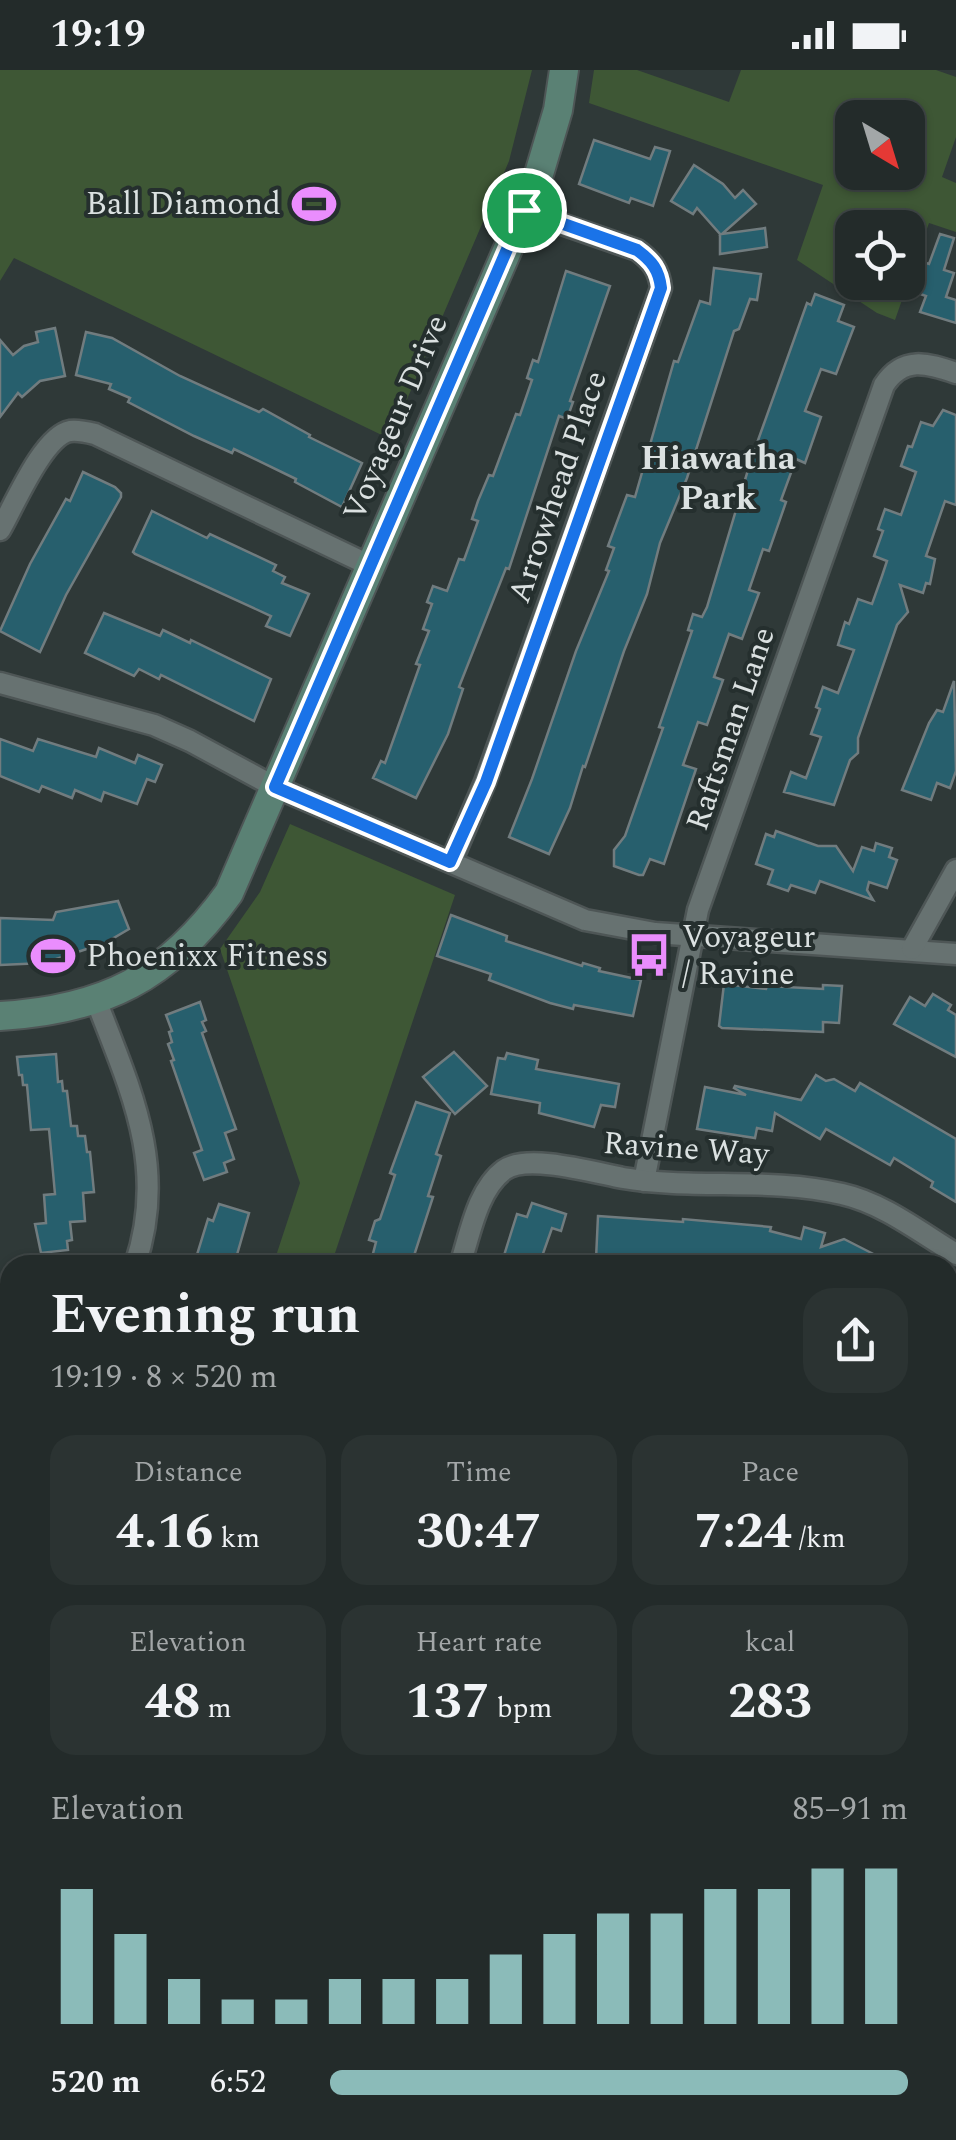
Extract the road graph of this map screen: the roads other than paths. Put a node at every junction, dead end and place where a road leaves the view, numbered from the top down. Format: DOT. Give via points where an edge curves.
graph roads {
  1 [pos="564,70"];
  2 [pos="524,210"];
  3 [pos="956,374"];
  4 [pos="0,530"];
  5 [pos="371,566"];
  6 [pos="0,682"];
  7 [pos="275,787"];
  8 [pos="450,862"];
  9 [pos="956,870"];
  10 [pos="692,937"];
  11 [pos="912,950"];
  12 [pos="956,954"];
  13 [pos="96,1000"];
  14 [pos="0,1016"];
  15 [pos="644,1181"];
  16 [pos="956,1254"];
  17 [pos="138,1255"];
  18 [pos="463,1255"];
  1 -- 2 [label="street, Voyageur Drive" via="550,142"];
  2 -- 5 [label="street, Voyageur Drive"];
  2 -- 8 [label="street, Arrowhead Place" via="637,250 652,262 661,288 486,782"];
  3 -- 10 [label="street, Raftsman Lane" via="912,363 884,385"];
  4 -- 5 [label="street" via="47,446 68,431 82,431"];
  5 -- 7 [label="street, Voyageur Drive"];
  6 -- 7 [label="street" via="154,726"];
  7 -- 8 [label="street"];
  7 -- 13 [label="street, Voyageur Drive" via="214,914 166,963"];
  8 -- 10 [label="street" via="584,920"];
  9 -- 11 [label="street"];
  10 -- 11 [label="street"];
  10 -- 15 [label="street, Raftsman Lane"];
  11 -- 12 [label="street"];
  13 -- 14 [label="street, Voyageur Drive"];
  13 -- 17 [label="street" via="150,1173"];
  15 -- 16 [label="street, Ravine Way" via="846,1194"];
  15 -- 18 [label="street, Ravine Way" via="536,1163 506,1168 490,1185"];
}
